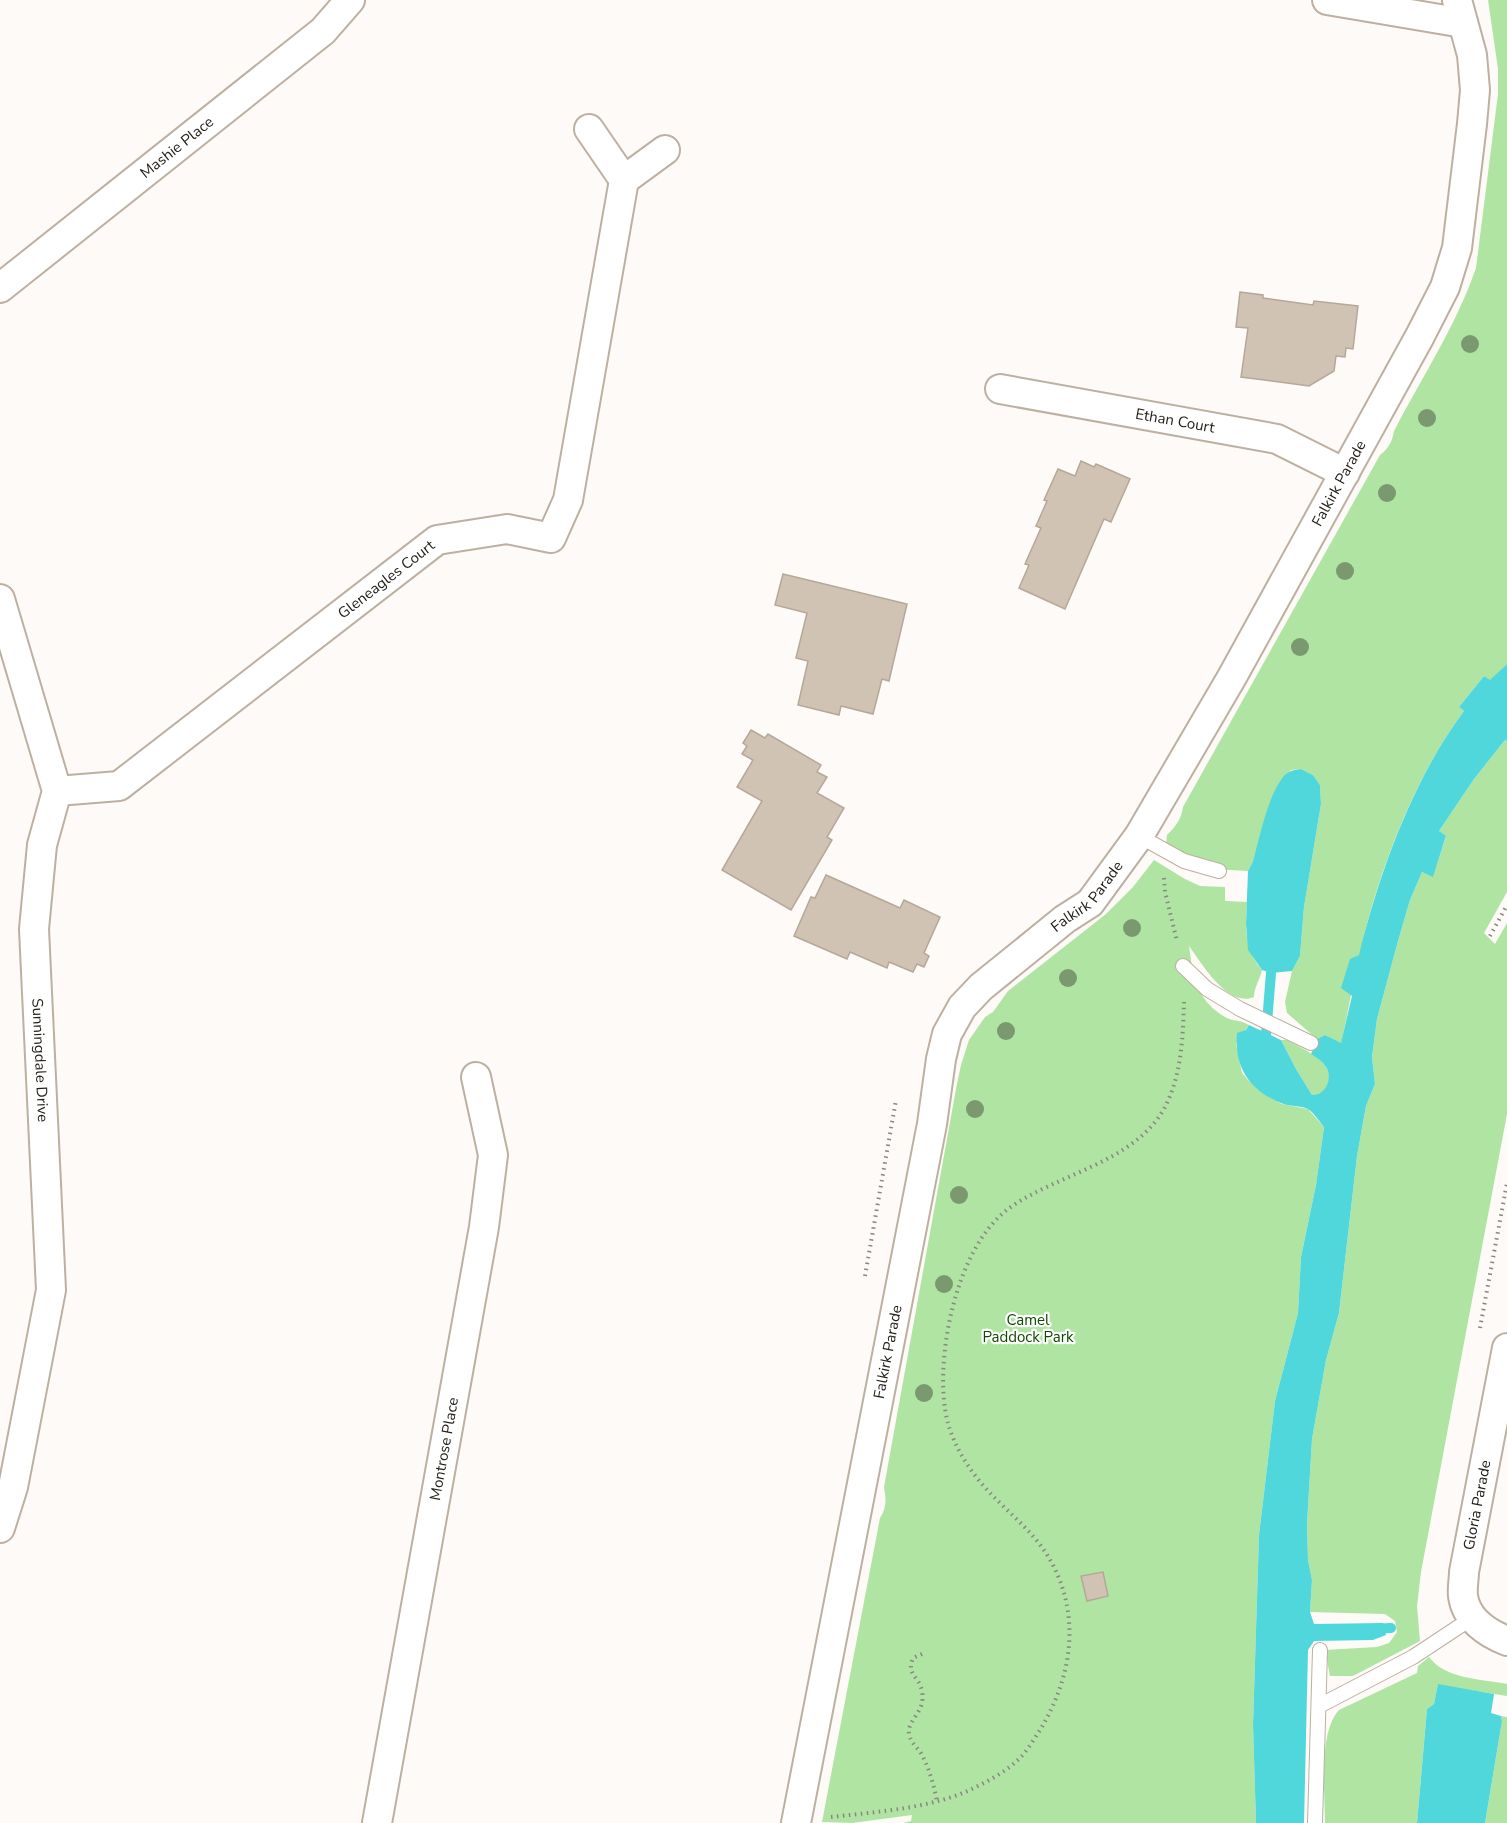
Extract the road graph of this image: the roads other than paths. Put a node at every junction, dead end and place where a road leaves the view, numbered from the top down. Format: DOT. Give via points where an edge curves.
graph roads {
  1 [pos="350,0"];
  2 [pos="1327,0"];
  3 [pos="1460,11"];
  4 [pos="590,129"];
  5 [pos="665,150"];
  6 [pos="624,180"];
  7 [pos="0,288"];
  8 [pos="1000,389"];
  9 [pos="1345,473"];
  10 [pos="0,599"];
  11 [pos="57,791"];
  12 [pos="1139,836"];
  13 [pos="1219,871"];
  14 [pos="1183,966"];
  15 [pos="1311,1043"];
  16 [pos="476,1077"];
  17 [pos="1507,1348"];
  18 [pos="0,1528"];
  19 [pos="1472,1618"];
  20 [pos="1507,1641"];
  21 [pos="1320,1650"];
  22 [pos="1318,1706"];
  23 [pos="377,1823"];
  24 [pos="796,1823"];
  25 [pos="1315,1823"];
  1 -- 7 [label="street, Mashie Place" via="323,31"];
  2 -- 3 [label="street"];
  3 -- 9 [label="street, Falkirk Parade" via="1472,55 1475,90 1457,248 1445,287"];
  4 -- 6 [label="street"];
  5 -- 6 [label="street"];
  6 -- 11 [label="street, Gleneagles Court" via="567,500 551,538 507,529 437,540 119,786"];
  8 -- 9 [label="street, Ethan Court" via="1277,439"];
  9 -- 12 [label="street, Falkirk Parade"];
  10 -- 11 [label="street"];
  11 -- 18 [label="street, Sunningdale Drive" via="42,845 34,929 51,1290 13,1487"];
  12 -- 13 [label="lane" via="1184,861"];
  12 -- 24 [label="street, Falkirk Parade" via="1090,903 981,987 962,1007 947,1034"];
  14 -- 15 [label="lane" via="1207,989 1240,1009"];
  16 -- 23 [label="street, Montrose Place" via="494,1155"];
  17 -- 19 [label="street, Gloria Parade" via="1464,1572 1463,1596"];
  19 -- 20 [label="street" via="1488,1633"];
  19 -- 22 [label="lane" via="1413,1657"];
  21 -- 22 [label="lane"];
  22 -- 25 [label="lane"];
}
